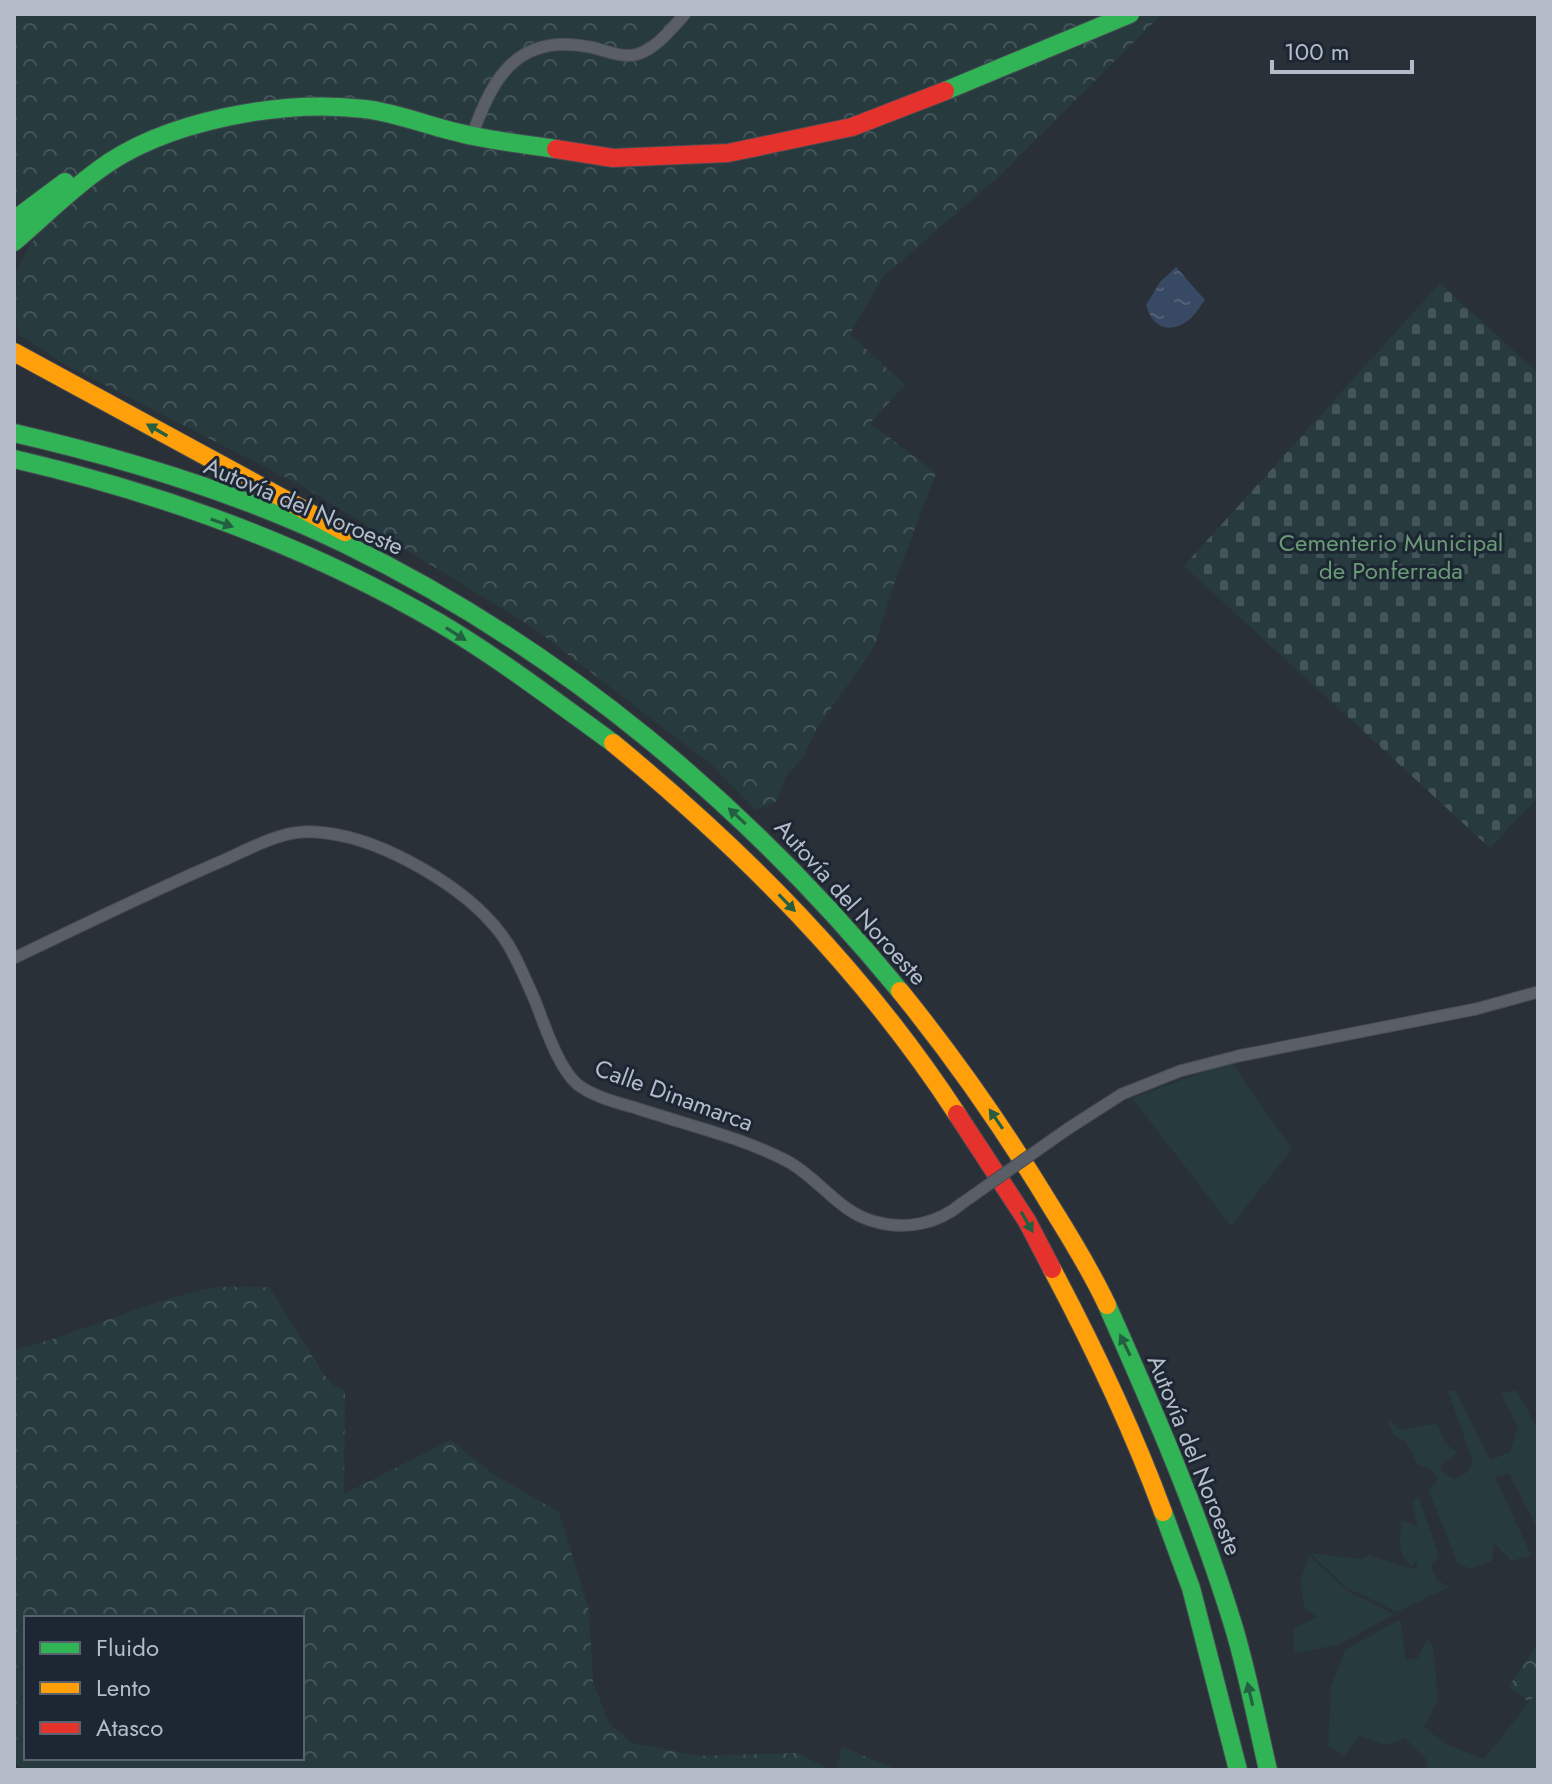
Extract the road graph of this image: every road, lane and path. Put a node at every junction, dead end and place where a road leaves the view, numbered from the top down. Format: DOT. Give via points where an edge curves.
graph roads {
  1 [pos="685,14"];
  2 [pos="1130,14"];
  3 [pos="472,136"];
  4 [pos="99,169"];
  5 [pos="14,220"];
  6 [pos="14,242"];
  7 [pos="14,352"];
  8 [pos="14,433"];
  9 [pos="14,459"];
  10 [pos="14,467"];
  11 [pos="175,506"];
  12 [pos="647,738"];
  13 [pos="14,958"];
  14 [pos="1538,992"];
  15 [pos="1238,1770"];
  16 [pos="1268,1770"];
  1 -- 3 [label="street" via="636,55 551,43 520,56 503,72"];
  2 -- 3 [label="highway" via="852,127 728,153 613,158"];
  3 -- 4 [label="highway" via="367,109 246,112 184,129"];
  4 -- 5 [label="highway" via="73,176"];
  4 -- 6 [label="highway"];
  12 -- 7 [label="highway, one-way" via="617,705 553,656 460,597"];
  8 -- 12 [label="highway, Autovía del Noroeste" via="167,474 346,544 517,640"];
  9 -- 11 [label="highway, Autovía del Noroeste" via="100,479"];
  10 -- 11 [label="highway"];
  11 -- 15 [label="highway, Autovía del Noroeste, one-way" via="300,551 437,622 503,663 614,744 718,834 872,995 1027,1221 1090,1341 1137,1442 1191,1588"];
  16 -- 12 [label="highway, Autovía del Noroeste, one-way" via="1235,1632 1195,1510 1152,1401 1084,1260 967,1075 878,962 791,868"];
  13 -- 14 [label="street, Calle Dinamarca, bridge" via="270,840 301,832 353,839 441,881 481,911 502,935 564,1069 578,1084 787,1162 856,1215 896,1225 927,1223 948,1214 1122,1094 1180,1071"];
}
